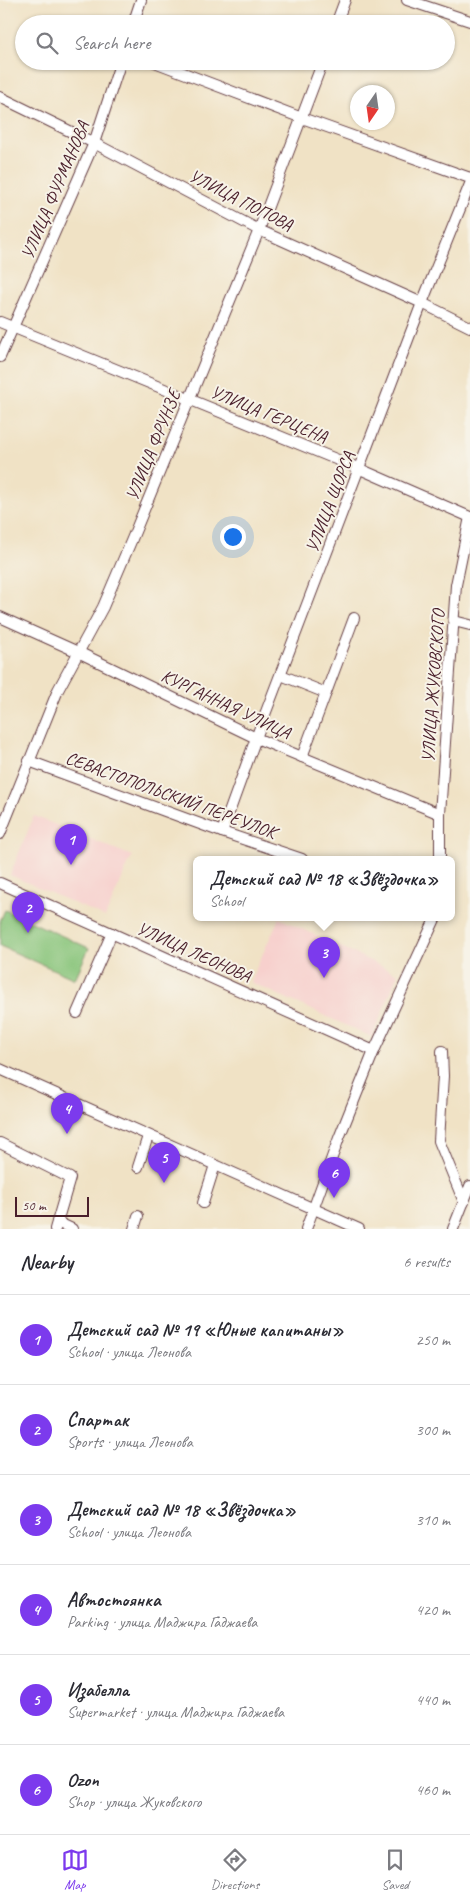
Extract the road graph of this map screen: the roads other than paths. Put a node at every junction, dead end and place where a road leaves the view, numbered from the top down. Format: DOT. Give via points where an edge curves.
graph roads {
  1 [pos="141,0"];
  2 [pos="345,0"];
  3 [pos="407,0"];
  4 [pos="136,15"];
  5 [pos="339,15"];
  6 [pos="452,15"];
  7 [pos="455,16"];
  8 [pos="470,21"];
  9 [pos="118,70"];
  10 [pos="176,70"];
  11 [pos="320,70"];
  12 [pos="0,97"];
  13 [pos="302,118"];
  14 [pos="94,143"];
  15 [pos="470,178"];
  16 [pos="470,184"];
  17 [pos="259,230"];
  18 [pos="422,303"];
  19 [pos="0,322"];
  20 [pos="470,326"];
  21 [pos="13,328"];
  22 [pos="0,357"];
  23 [pos="189,399"];
  24 [pos="360,468"];
  25 [pos="470,517"];
  26 [pos="0,617"];
  27 [pos="354,618"];
  28 [pos="454,620"];
  29 [pos="470,626"];
  30 [pos="78,652"];
  31 [pos="280,674"];
  32 [pos="326,693"];
  33 [pos="256,738"];
  34 [pos="302,757"];
  35 [pos="29,761"];
  36 [pos="440,814"];
  37 [pos="222,832"];
  38 [pos="0,834"];
  39 [pos="293,856"];
  40 [pos="440,856"];
  41 [pos="0,883"];
  42 [pos="434,921"];
  43 [pos="112,933"];
  44 [pos="77,1013"];
  45 [pos="374,1051"];
  46 [pos="442,1051"];
  47 [pos="0,1069"];
  48 [pos="148,1136"];
  49 [pos="0,1144"];
  50 [pos="215,1166"];
  51 [pos="138,1167"];
  52 [pos="470,1186"];
  53 [pos="464,1202"];
  54 [pos="203,1203"];
  55 [pos="313,1208"];
  56 [pos="138,1216"];
  57 [pos="56,1225"];
  58 [pos="72,1229"];
  59 [pos="134,1229"];
  60 [pos="306,1229"];
  61 [pos="359,1229"];
  62 [pos="453,1229"];
  1 -- 4 [label="street"];
  2 -- 5 [label="street"];
  3 -- 6 [label="street"];
  7 -- 8 [label="street"];
  9 -- 14 [label="street, УЛИЦА ФУРМАНОВА"];
  10 -- 13 [label="street"];
  11 -- 13 [label="street, УЛИЦА ФРУНЗЕ"];
  12 -- 14 [label="street, УЛИЦА ПОПОВА"];
  13 -- 15 [label="street"];
  13 -- 17 [label="street, УЛИЦА ФРУНЗЕ"];
  14 -- 17 [label="street, УЛИЦА ПОПОВА"];
  14 -- 21 [label="street, УЛИЦА ФУРМАНОВА"];
  16 -- 18 [label="street, УЛИЦА ЩОРСА"];
  17 -- 18 [label="street, УЛИЦА ПОПОВА"];
  17 -- 23 [label="street, УЛИЦА ФРУНЗЕ"];
  18 -- 20 [label="street, УЛИЦА ПОПОВА"];
  18 -- 24 [label="street, УЛИЦА ЩОРСА"];
  19 -- 21 [label="street, УЛИЦА ГЕРЦЕНА"];
  21 -- 22 [label="street, УЛИЦА ФУРМАНОВА"];
  21 -- 23 [label="street, УЛИЦА ГЕРЦЕНА"];
  23 -- 24 [label="street, УЛИЦА ГЕРЦЕНА"];
  23 -- 30 [label="street, УЛИЦА ФРУНЗЕ" via="103,608"];
  24 -- 25 [label="street, УЛИЦА ГЕРЦЕНА"];
  24 -- 31 [label="street, УЛИЦА ЩОРСА"];
  25 -- 28 [label="street, УЛИЦА ЖУКОВСКОГО" via="456,585"];
  26 -- 30 [label="street, КУРГАННАЯ УЛИЦА"];
  27 -- 32 [label="street"];
  28 -- 29 [label="street"];
  28 -- 36 [label="street, УЛИЦА ЖУКОВСКОГО"];
  30 -- 33 [label="street, КУРГАННАЯ УЛИЦА"];
  30 -- 35 [label="street, УЛИЦА ФРУНЗЕ" via="58,690"];
  31 -- 32 [label="street"];
  31 -- 33 [label="street, УЛИЦА ЩОРСА"];
  32 -- 34 [label="street"];
  33 -- 34 [label="street, КУРГАННАЯ УЛИЦА"];
  33 -- 37 [label="street, УЛИЦА ЩОРСА"];
  34 -- 36 [label="street, КУРГАННАЯ УЛИЦА"];
  35 -- 37 [label="street, СЕВАСТОПОЛЬСКИЙ ПЕРЕУЛОК"];
  35 -- 38 [label="street, УЛИЦА ФРУНЗЕ"];
  36 -- 40 [label="street, УЛИЦА ЖУКОВСКОГО"];
  37 -- 39 [label="street, СЕВАСТОПОЛЬСКИЙ ПЕРЕУЛОК"];
  41 -- 43 [label="street, УЛИЦА ЛЕОНОВА"];
  42 -- 45 [label="street"];
  43 -- 44 [label="street"];
  43 -- 45 [label="street, УЛИЦА ЛЕОНОВА"];
  45 -- 55 [label="street"];
  46 -- 53 [label="street" via="439,1141"];
  47 -- 48 [label="street"];
  48 -- 50 [label="street"];
  48 -- 51 [label="street"];
  49 -- 57 [label="street" via="70,1178"];
  50 -- 54 [label="street"];
  50 -- 55 [label="street"];
  52 -- 53 [label="street"];
  53 -- 62 [label="street"];
  55 -- 60 [label="street"];
  55 -- 61 [label="street"];
  56 -- 59 [label="street"];
  57 -- 58 [label="street"];
}
